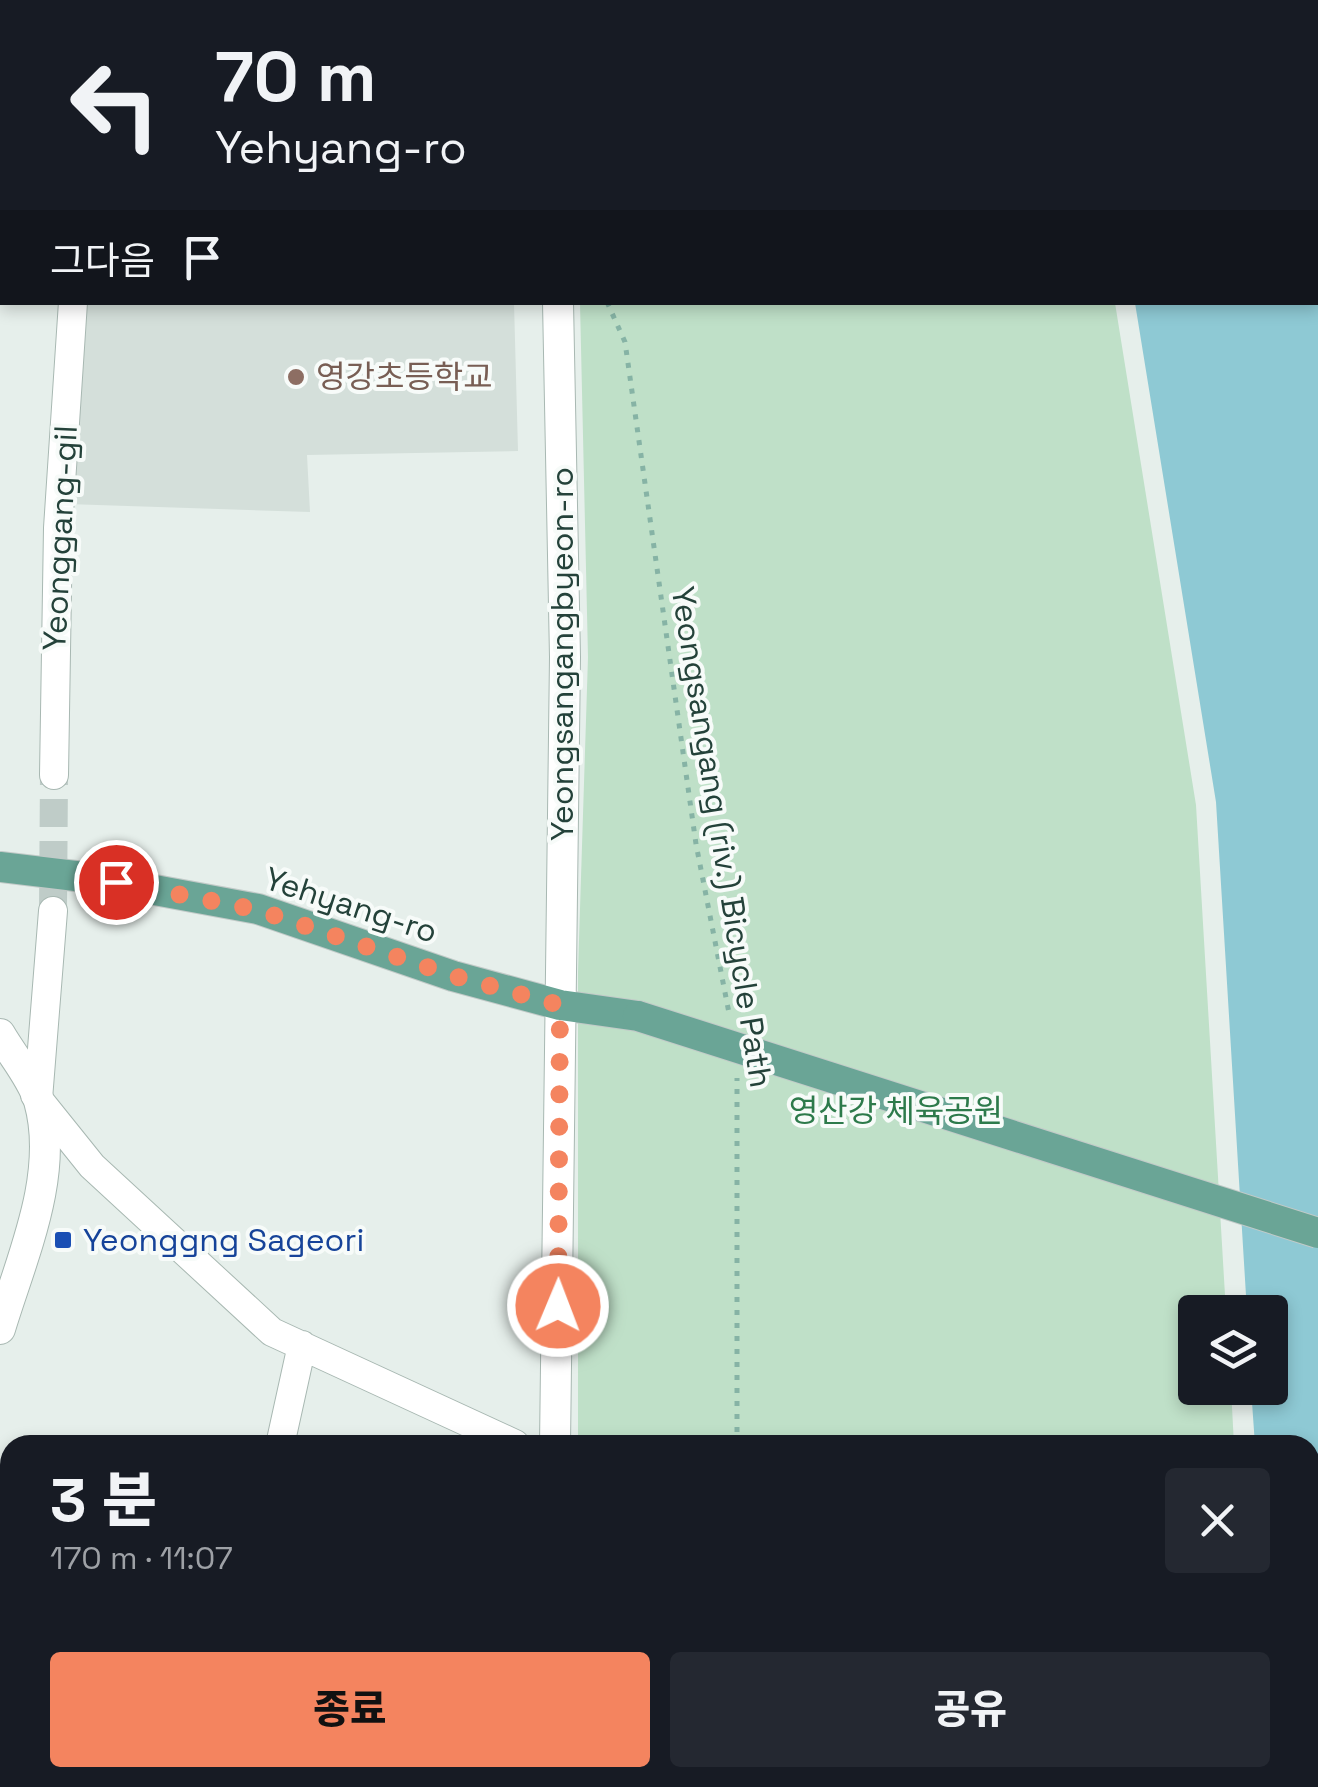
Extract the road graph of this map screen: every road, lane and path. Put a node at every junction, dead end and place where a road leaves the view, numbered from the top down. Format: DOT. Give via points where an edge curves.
graph roads {
  1 [pos="73,305"];
  2 [pos="558,305"];
  3 [pos="608,305"];
  4 [pos="54,775"];
  5 [pos="0,867"];
  6 [pos="54,911"];
  7 [pos="560,1005"];
  8 [pos="731,1021"];
  9 [pos="0,1034"];
  10 [pos="0,1057"];
  11 [pos="737,1078"];
  12 [pos="38,1099"];
  13 [pos="1318,1232"];
  14 [pos="0,1330"];
  15 [pos="302,1345"];
  16 [pos="282,1435"];
  17 [pos="496,1435"];
  18 [pos="556,1435"];
  19 [pos="737,1435"];
  1 -- 4 [label="street, Yeonggang-gil" via="58,528"];
  2 -- 7 [label="street, Yeongsangangbyeon-ro" via="565,657"];
  3 -- 8 [label="path, Yeongsangang (riv.) Bicycle Path" via="625,342 696,844"];
  5 -- 7 [label="main road, Yehyang-ro" via="258,910"];
  6 -- 12 [label="street"];
  7 -- 13 [label="main road, Yehyang-ro, bridge" via="638,1016"];
  7 -- 18 [label="street"];
  9 -- 12 [label="street"];
  10 -- 12 [label="street"];
  11 -- 19 [label="path, Yeongsangang (riv.) Bicycle Path"];
  12 -- 14 [label="street" via="44,1166"];
  12 -- 15 [label="street" via="92,1166 272,1332"];
  15 -- 16 [label="street"];
  15 -- 17 [label="street"];
}
